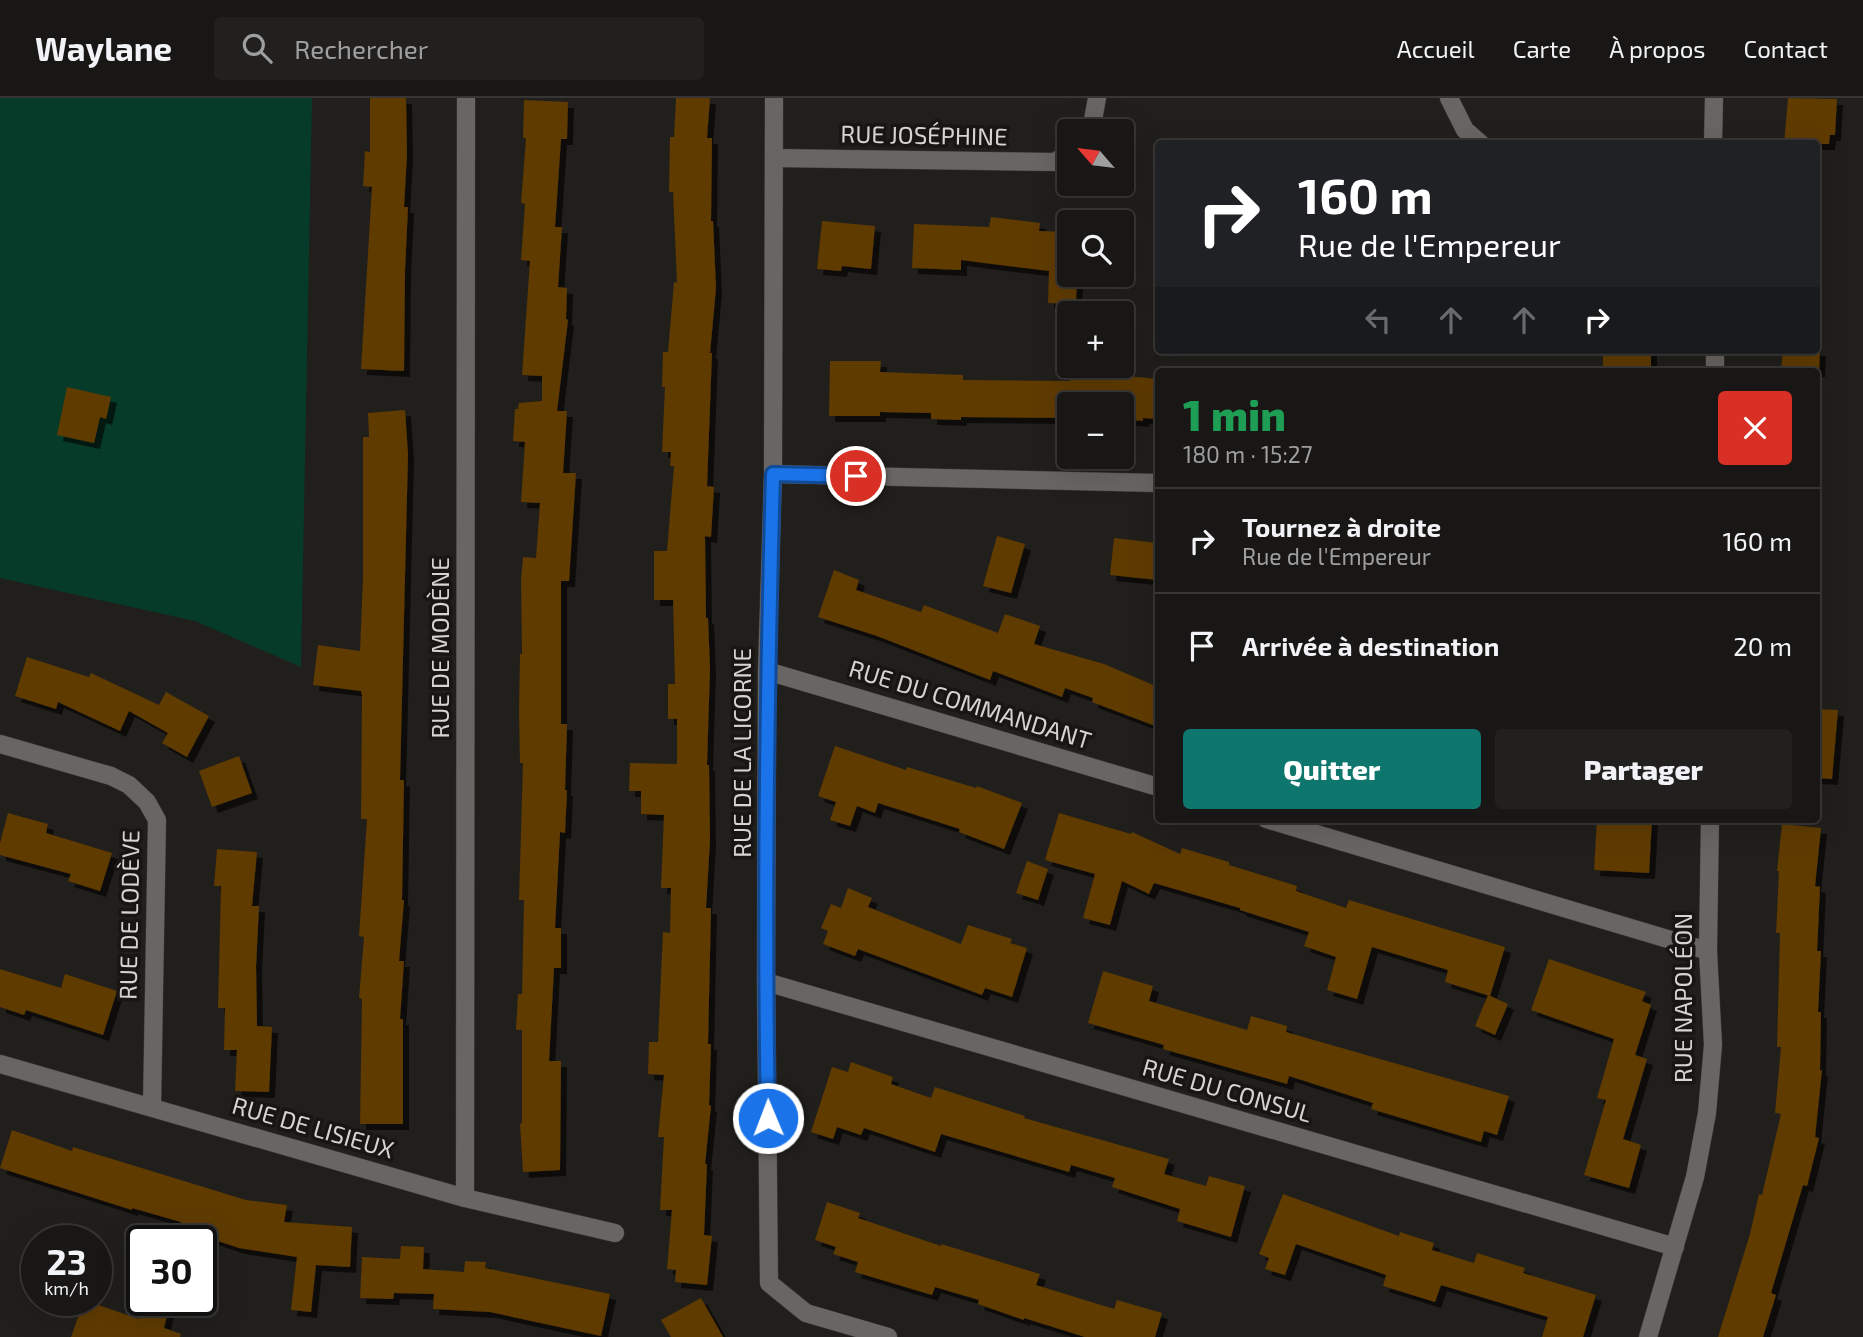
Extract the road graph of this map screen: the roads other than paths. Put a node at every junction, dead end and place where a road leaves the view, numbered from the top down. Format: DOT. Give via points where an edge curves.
graph roads {
  1 [pos="466,98"];
  2 [pos="774,98"];
  3 [pos="1097,98"];
  4 [pos="1449,98"];
  5 [pos="1714,98"];
  6 [pos="1093,119"];
  7 [pos="1476,140"];
  8 [pos="1713,140"];
  9 [pos="774,158"];
  10 [pos="1057,161"];
  11 [pos="773,474"];
  12 [pos="1155,483"];
  13 [pos="767,671"];
  14 [pos="0,744"];
  15 [pos="1155,786"];
  16 [pos="1279,823"];
  17 [pos="1710,823"];
  18 [pos="1708,951"];
  19 [pos="766,982"];
  20 [pos="0,1063"];
  21 [pos="152,1108"];
  22 [pos="465,1198"];
  23 [pos="615,1233"];
  24 [pos="1675,1247"];
  25 [pos="888,1337"];
  26 [pos="1648,1337"];
  1 -- 22 [label="street, RUE DE MODÈNE"];
  2 -- 9 [label="street, RUE DE LA LICORNE"];
  3 -- 6 [label="street"];
  4 -- 7 [label="street" via="1465,130"];
  5 -- 8 [label="street"];
  9 -- 10 [label="street, RUE JOSÉPHINE"];
  9 -- 11 [label="street, RUE DE LA LICORNE"];
  11 -- 12 [label="street"];
  11 -- 13 [label="street, RUE DE LA LICORNE"];
  13 -- 15 [label="street, RUE DU COMMANDANT"];
  13 -- 19 [label="street, RUE DE LA LICORNE"];
  14 -- 21 [label="street, RUE DE LODÈVE" via="111,776 148,802 157,820"];
  16 -- 18 [label="street"];
  17 -- 18 [label="street, RUE NAPOLÉON"];
  18 -- 24 [label="street, RUE NAPOLÉON" via="1713,1045 1707,1113"];
  19 -- 24 [label="street, RUE DU CONSUL"];
  19 -- 25 [label="street, RUE DE LA LICORNE" via="769,1283 806,1313"];
  20 -- 21 [label="street, RUE DE LISIEUX"];
  21 -- 22 [label="street, RUE DE LISIEUX"];
  22 -- 23 [label="street, RUE DE LISIEUX"];
  24 -- 26 [label="street, RUE NAPOLÉON"];
}
